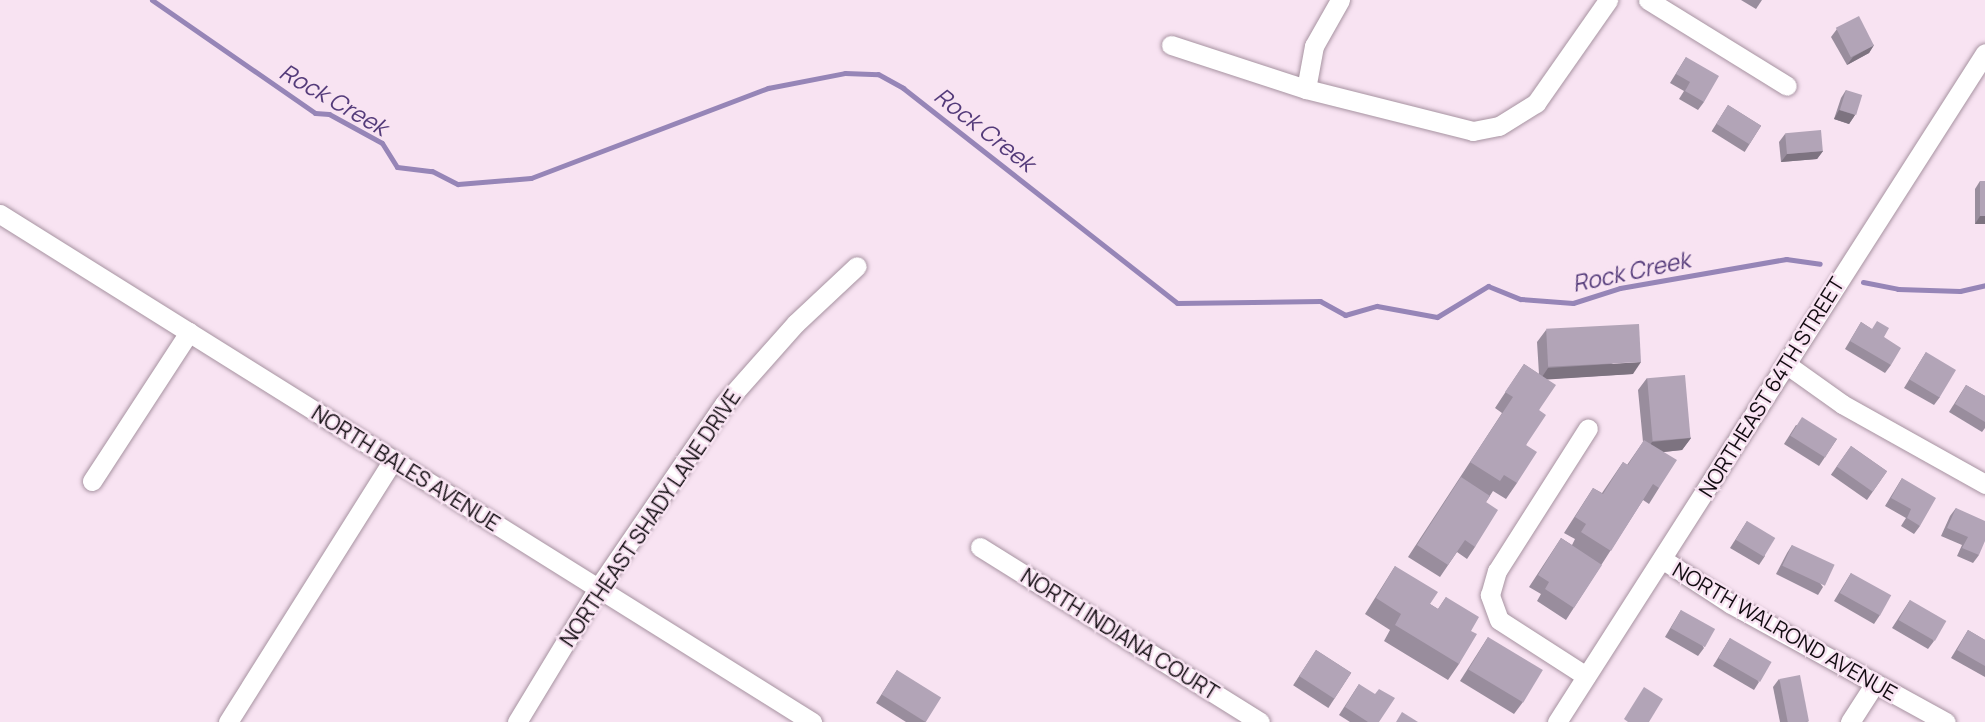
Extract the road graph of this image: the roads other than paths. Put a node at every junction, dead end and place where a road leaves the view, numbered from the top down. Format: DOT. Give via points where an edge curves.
graph roads {
  1 [pos="1340,0"];
  2 [pos="1608,0"];
  3 [pos="1648,0"];
  4 [pos="1171,45"];
  5 [pos="1985,53"];
  6 [pos="1787,86"];
  7 [pos="1306,89"];
  8 [pos="0,214"];
  9 [pos="857,267"];
  10 [pos="189,332"];
  11 [pos="1786,365"];
  12 [pos="1588,428"];
  13 [pos="393,460"];
  14 [pos="92,481"];
  15 [pos="1985,484"];
  16 [pos="980,547"];
  17 [pos="1662,559"];
  18 [pos="598,588"];
  19 [pos="1586,676"];
  20 [pos="1875,683"];
  21 [pos="804,720"];
  22 [pos="228,722"];
  23 [pos="517,722"];
  24 [pos="1260,722"];
  25 [pos="1557,722"];
  26 [pos="1850,722"];
  27 [pos="1945,722"];
  1 -- 7 [label="street" via="1314,47"];
  2 -- 7 [label="street" via="1536,103 1499,126 1462,131"];
  3 -- 6 [label="street"];
  4 -- 7 [label="street"];
  5 -- 11 [label="street, NORTHEAST 64TH STREET"];
  8 -- 10 [label="street, NORTH BALES AVENUE"];
  9 -- 18 [label="street, NORTHEAST SHADY LANE DRIVE" via="787,333 724,404"];
  10 -- 13 [label="street, NORTH BALES AVENUE"];
  10 -- 14 [label="street"];
  11 -- 15 [label="street" via="1882,429"];
  11 -- 17 [label="street, NORTHEAST 64TH STREET"];
  12 -- 19 [label="street" via="1497,571 1490,596 1499,620"];
  13 -- 18 [label="street, NORTH BALES AVENUE"];
  13 -- 22 [label="street"];
  16 -- 24 [label="street, NORTH INDIANA COURT"];
  17 -- 19 [label="street, NORTHEAST 64TH STREET"];
  17 -- 20 [label="street, NORTH WALROND AVENUE" via="1688,579"];
  18 -- 21 [label="street, NORTH BALES AVENUE"];
  18 -- 23 [label="street, NORTHEAST SHADY LANE DRIVE"];
  19 -- 25 [label="street, NORTHEAST 64TH STREET"];
  20 -- 26 [label="street"];
  20 -- 27 [label="street, NORTH WALROND AVENUE"];
}
